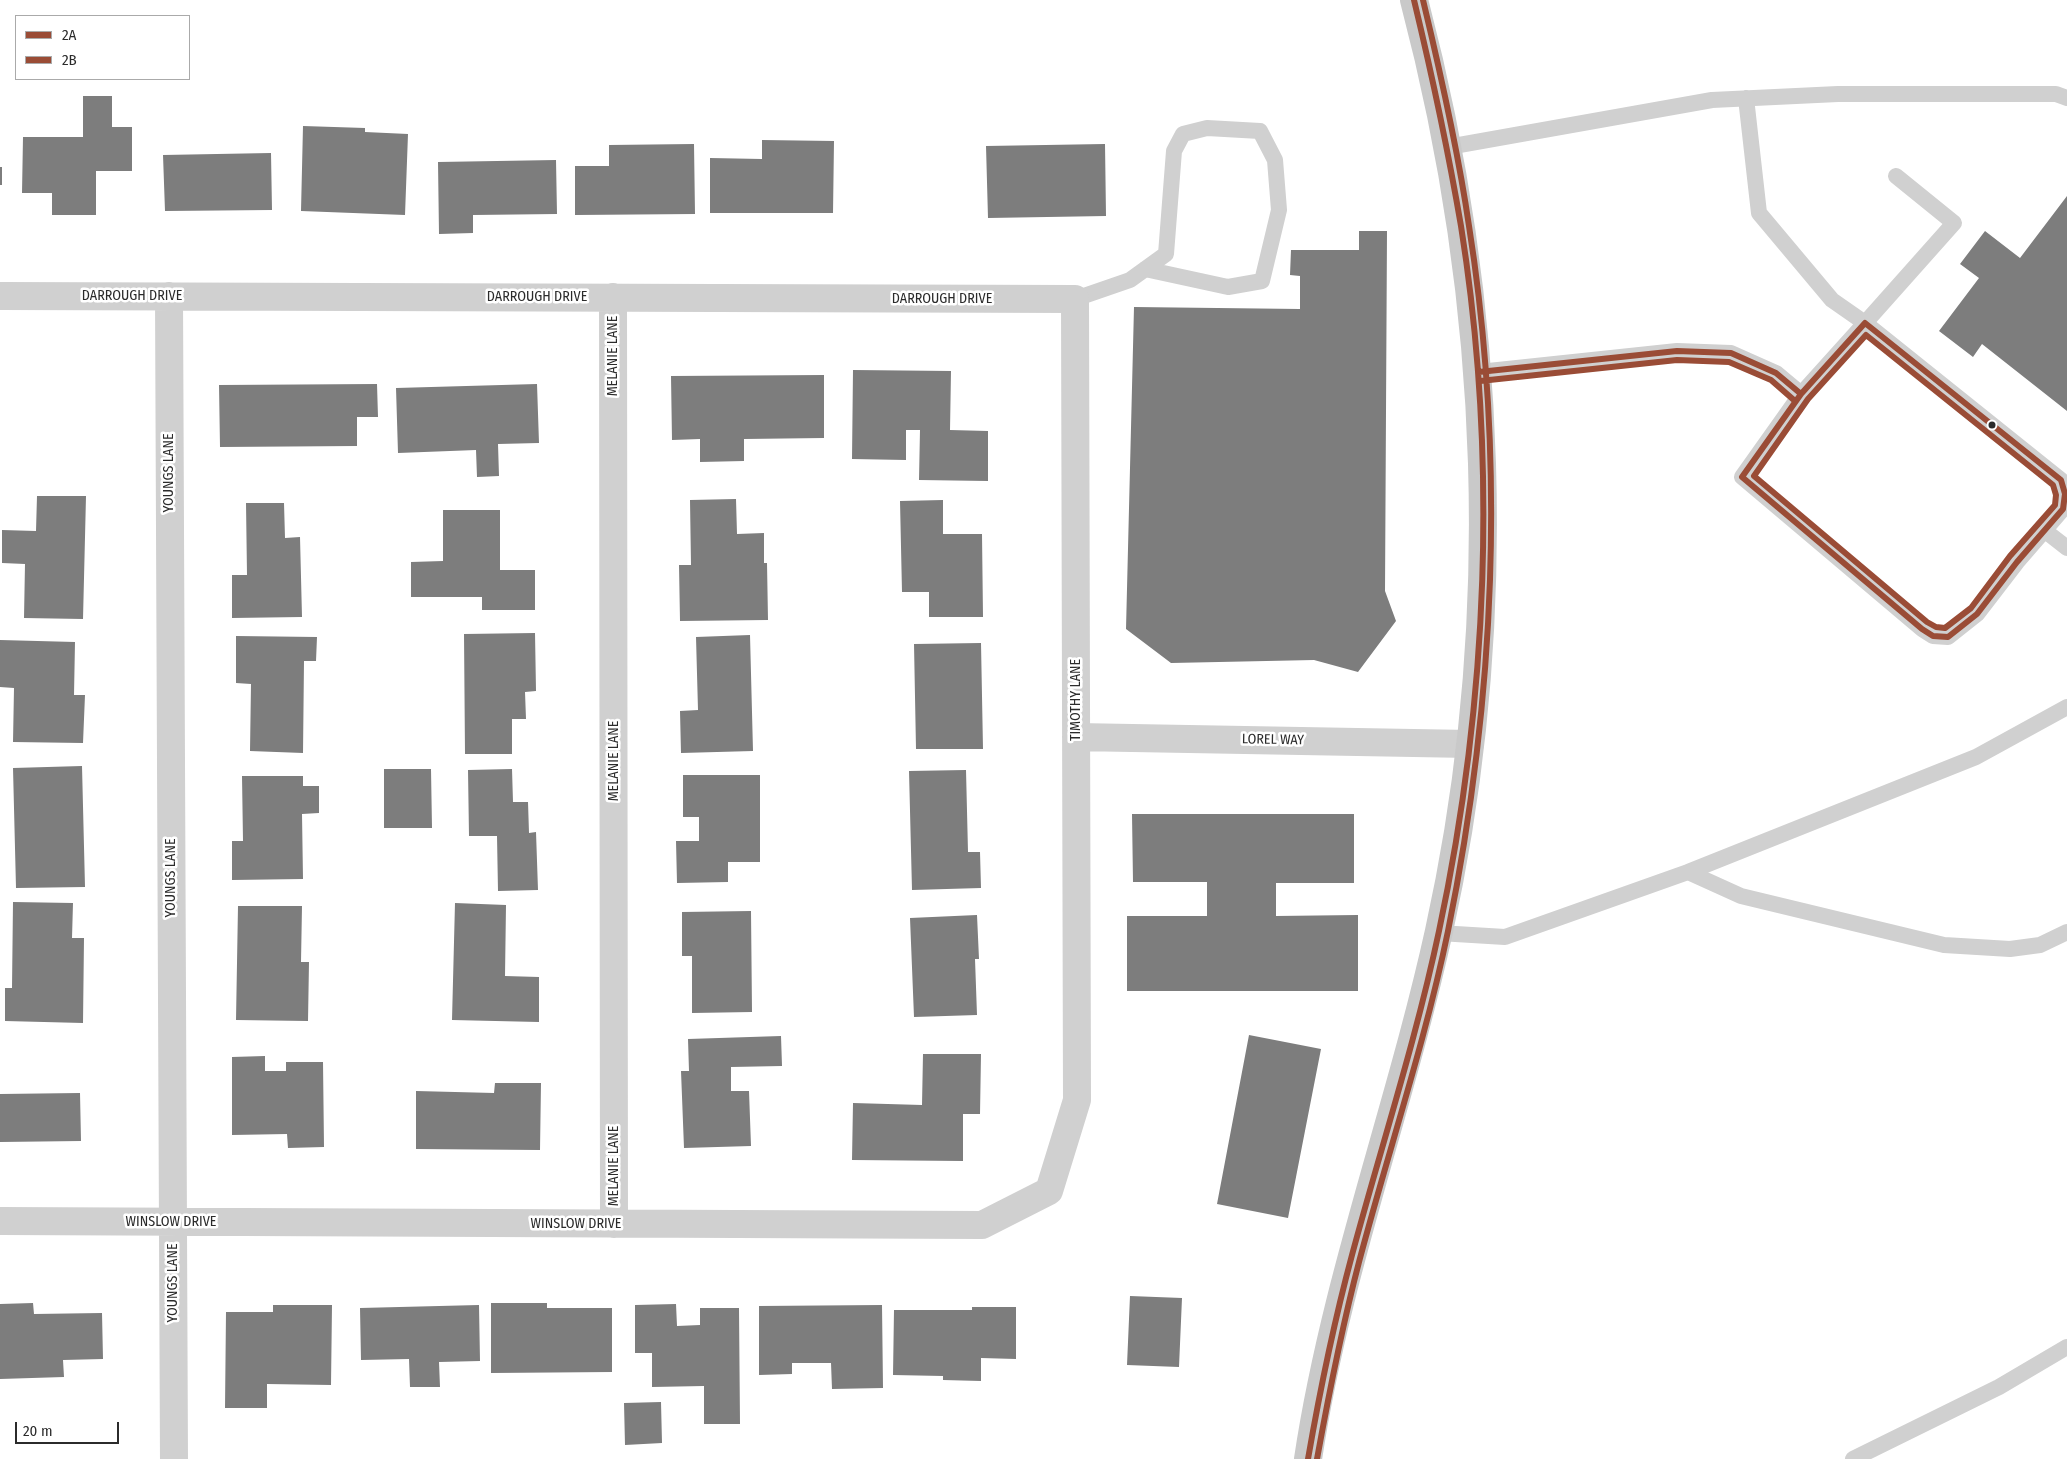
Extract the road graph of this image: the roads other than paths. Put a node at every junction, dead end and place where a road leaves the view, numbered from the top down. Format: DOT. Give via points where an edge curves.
graph roads {
  1 [pos="1414,0"];
  2 [pos="1746,98"];
  3 [pos="2067,98"];
  4 [pos="1448,147"];
  5 [pos="1896,176"];
  6 [pos="1145,269"];
  7 [pos="0,296"];
  8 [pos="169,296"];
  9 [pos="613,298"];
  10 [pos="1075,299"];
  11 [pos="1866,323"];
  12 [pos="1478,372"];
  13 [pos="1801,394"];
  14 [pos="2044,530"];
  15 [pos="2067,548"];
  16 [pos="2067,707"];
  17 [pos="1076,737"];
  18 [pos="1470,744"];
  19 [pos="1688,872"];
  20 [pos="2067,932"];
  21 [pos="1439,933"];
  22 [pos="1077,1100"];
  23 [pos="0,1221"];
  24 [pos="173,1222"];
  25 [pos="614,1224"];
  26 [pos="2067,1347"];
  27 [pos="174,1459"];
  28 [pos="1308,1459"];
  29 [pos="1853,1459"];
  1 -- 4 [label="main road"];
  2 -- 3 [label="lane" via="1838,94 2056,94"];
  2 -- 4 [label="lane" via="1712,100"];
  2 -- 11 [label="lane" via="1759,213 1832,300"];
  4 -- 12 [label="main road" via="1460,217"];
  5 -- 11 [label="lane" via="1954,223"];
  6 -- 6 [label="lane" via="1166,254 1174,151 1183,134 1207,128 1260,131 1276,160 1279,210 1262,281 1228,287"];
  6 -- 10 [label="lane" via="1130,280"];
  7 -- 8 [label="street, DARROUGH DRIVE"];
  8 -- 9 [label="street, DARROUGH DRIVE"];
  8 -- 24 [label="street, YOUNGS LANE"];
  9 -- 10 [label="street, DARROUGH DRIVE"];
  9 -- 25 [label="street, MELANIE LANE"];
  10 -- 17 [label="street, TIMOTHY LANE"];
  11 -- 13 [label="lane"];
  11 -- 14 [label="lane" via="2060,480 2065,494 2063,509"];
  12 -- 13 [label="lane" via="1677,351 1731,352 1776,373"];
  12 -- 18 [label="main road" via="1483,496 1482,589"];
  13 -- 14 [label="lane" via="1742,477 1927,632 1948,637 1977,614"];
  14 -- 15 [label="lane"];
  16 -- 19 [label="lane" via="1976,757"];
  17 -- 18 [label="street, LOREL WAY"];
  17 -- 22 [label="street, TIMOTHY LANE"];
  18 -- 21 [label="main road"];
  19 -- 20 [label="lane" via="1741,896 1944,945 2010,949 2040,945"];
  19 -- 21 [label="lane" via="1505,937"];
  21 -- 28 [label="main road" via="1412,1045 1350,1264"];
  22 -- 25 [label="street, WINSLOW DRIVE" via="1049,1191 982,1225"];
  23 -- 24 [label="street, WINSLOW DRIVE"];
  24 -- 25 [label="street, WINSLOW DRIVE"];
  24 -- 27 [label="street, YOUNGS LANE"];
  26 -- 29 [label="lane" via="1999,1387"];
}
